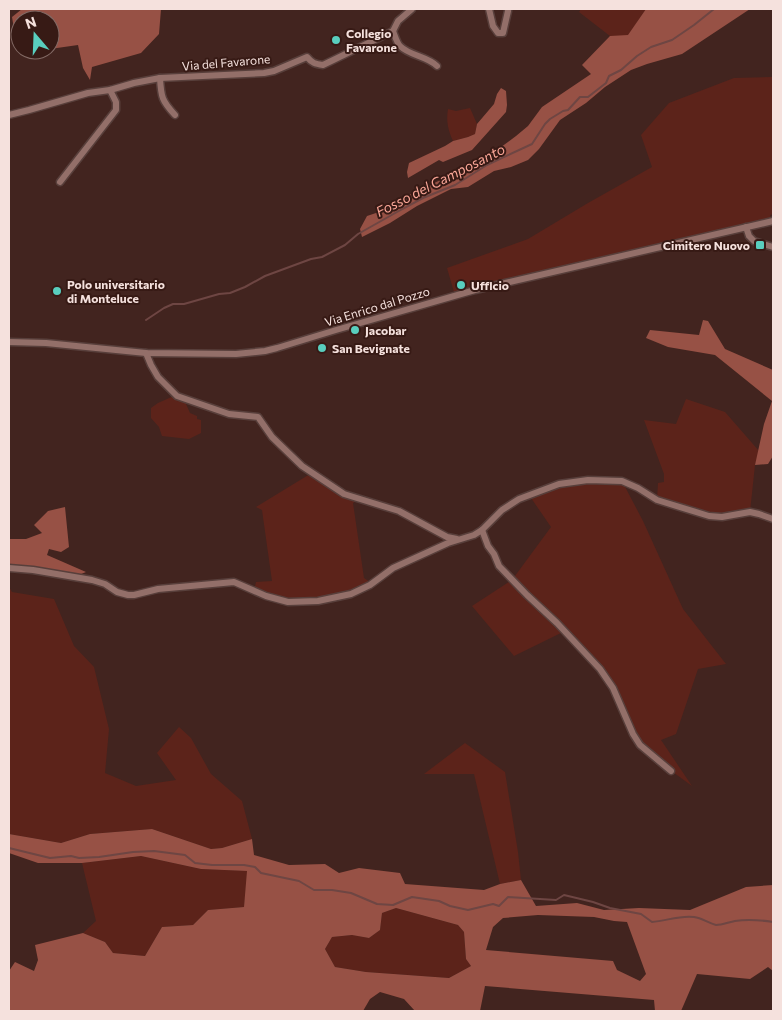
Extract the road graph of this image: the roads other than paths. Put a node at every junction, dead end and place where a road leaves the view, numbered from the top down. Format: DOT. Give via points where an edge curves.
graph roads {
  1 [pos="412,9"];
  2 [pos="489,9"];
  3 [pos="508,11"];
  4 [pos="393,32"];
  5 [pos="437,66"];
  6 [pos="160,78"];
  7 [pos="110,90"];
  8 [pos="9,115"];
  9 [pos="175,115"];
  10 [pos="60,182"];
  11 [pos="773,221"];
  12 [pos="746,227"];
  13 [pos="773,247"];
  14 [pos="9,342"];
  15 [pos="146,353"];
  16 [pos="773,519"];
  17 [pos="482,530"];
  18 [pos="460,539"];
  19 [pos="9,568"];
  20 [pos="671,771"];
  1 -- 4 [label="street, Via del Favarone" via="398,21"];
  2 -- 3 [label="street" via="498,33 503,33"];
  4 -- 5 [label="street" via="401,47"];
  4 -- 6 [label="street, Via del Favarone" via="323,65 317,65 307,57 264,73"];
  6 -- 7 [label="street, Via del Favarone"];
  6 -- 9 [label="street" via="160,95"];
  7 -- 8 [label="street, Via del Favarone" via="88,92"];
  7 -- 10 [label="street" via="116,110"];
  11 -- 12 [label="street, Via Enrico dal Pozzo"];
  12 -- 13 [label="street" via="754,240"];
  12 -- 15 [label="street, Via Enrico dal Pozzo" via="474,290 277,348 236,354"];
  14 -- 15 [label="street, Via Enrico dal Pozzo"];
  15 -- 18 [label="street" via="158,376 177,396 229,414 258,417 272,437 302,466 344,494 399,511 447,537"];
  16 -- 17 [label="street" via="750,512 709,516 657,500 622,481 588,480 559,484 519,499"];
  17 -- 18 [label="street"];
  17 -- 20 [label="street" via="499,566 600,669 613,688 640,745"];
  18 -- 19 [label="street" via="393,568 370,586 318,601 288,602 234,582 128,595 92,580"];
}
